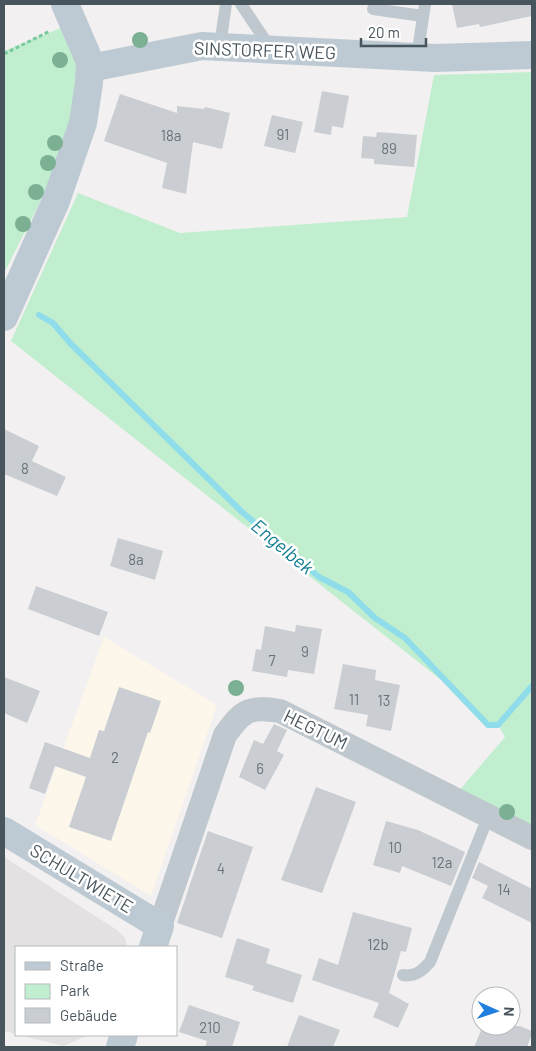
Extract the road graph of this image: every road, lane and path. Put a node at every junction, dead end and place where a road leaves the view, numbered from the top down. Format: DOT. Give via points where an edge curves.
graph roads {
  1 [pos="226,4"];
  2 [pos="240,4"];
  3 [pos="373,9"];
  4 [pos="424,10"];
  5 [pos="69,12"];
  6 [pos="220,46"];
  7 [pos="271,49"];
  8 [pos="4,54"];
  9 [pos="532,56"];
  10 [pos="417,57"];
  11 [pos="90,68"];
  12 [pos="4,316"];
  13 [pos="488,817"];
  14 [pos="4,831"];
  15 [pos="532,838"];
  16 [pos="157,936"];
  17 [pos="402,975"];
  1 -- 6 [label="lane"];
  2 -- 7 [label="lane"];
  3 -- 4 [label="lane"];
  4 -- 10 [label="lane"];
  5 -- 8 [label="path"];
  5 -- 11 [label="street" via="87,52"];
  6 -- 7 [label="street, SINSTORFER WEG"];
  6 -- 11 [label="street, SINSTORFER WEG" via="189,47"];
  7 -- 10 [label="street, SINSTORFER WEG"];
  9 -- 10 [label="street, SINSTORFER WEG"];
  11 -- 12 [label="street" via="83,123 66,173"];
  13 -- 15 [label="street, HEGTUM"];
  13 -- 16 [label="street, HEGTUM" via="280,711 258,707 239,716 225,735"];
  13 -- 17 [label="lane" via="430,962 421,972"];
  14 -- 16 [label="street, SCHULTWIETE"];
}
